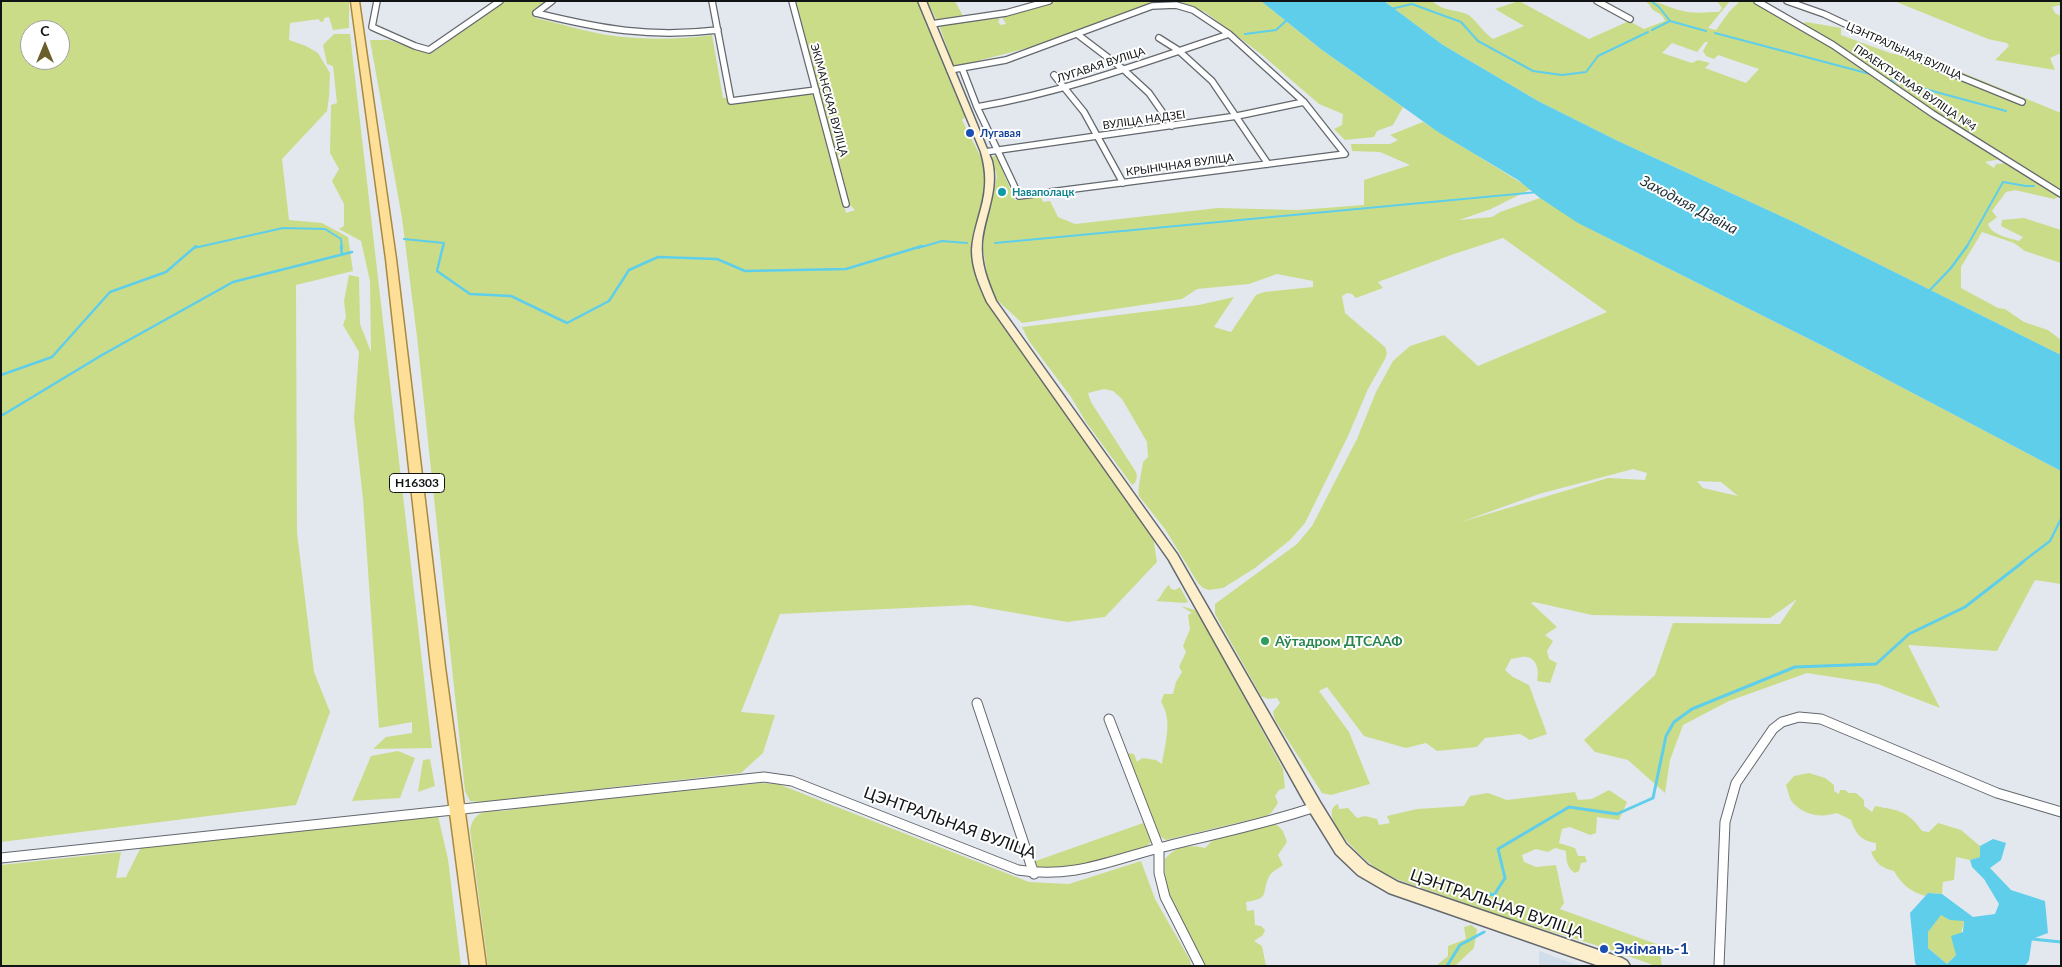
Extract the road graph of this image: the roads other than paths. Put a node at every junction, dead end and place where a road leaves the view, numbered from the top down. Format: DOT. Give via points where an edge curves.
graph roads {
  1 [pos="356,1"];
  2 [pos="377,1"];
  3 [pos="500,1"];
  4 [pos="552,1"];
  5 [pos="712,1"];
  6 [pos="792,1"];
  7 [pos="922,1"];
  8 [pos="1049,1"];
  9 [pos="1597,1"];
  10 [pos="1757,1"];
  11 [pos="1787,1"];
  12 [pos="1630,19"];
  13 [pos="931,24"];
  14 [pos="372,27"];
  15 [pos="359,29"];
  16 [pos="718,30"];
  17 [pos="1077,34"];
  18 [pos="1230,34"];
  19 [pos="1159,38"];
  20 [pos="1178,50"];
  21 [pos="962,68"];
  22 [pos="1123,69"];
  23 [pos="950,70"];
  24 [pos="1054,75"];
  25 [pos="1067,88"];
  26 [pos="816,90"];
  27 [pos="1304,102"];
  28 [pos="2022,102"];
  29 [pos="977,107"];
  30 [pos="1237,116"];
  31 [pos="1172,126"];
  32 [pos="1098,136"];
  33 [pos="996,150"];
  34 [pos="985,152"];
  35 [pos="1268,164"];
  36 [pos="1123,183"];
  37 [pos="2061,194"];
  38 [pos="846,204"];
  39 [pos="977,703"];
  40 [pos="1109,719"];
  41 [pos="1315,807"];
  42 [pos="456,810"];
  43 [pos="2061,812"];
  44 [pos="1159,848"];
  45 [pos="1,858"];
  46 [pos="1034,874"];
  47 [pos="478,966"];
  48 [pos="1200,966"];
  49 [pos="1622,966"];
  50 [pos="1719,966"];
  1 -- 15 [label="main road, Н16303"];
  2 -- 14 [label="street"];
  3 -- 14 [label="street" via="430,50"];
  4 -- 16 [label="street" via="536,13 610,30 649,34"];
  5 -- 16 [label="street"];
  6 -- 26 [label="street, ЭКІМАНСКАЯ ВУЛІЦА"];
  7 -- 13 [label="main road, ЦЭНТРАЛЬНАЯ ВУЛІЦА"];
  8 -- 13 [label="street" via="1000,14"];
  9 -- 12 [label="street"];
  10 -- 37 [label="street, ПРАЕКТУЕМАЯ ВУЛІЦА №4" via="1833,45 1933,114"];
  11 -- 28 [label="street, ЦЭНТРАЛЬНАЯ ВУЛІЦА"];
  13 -- 23 [label="main road, ЦЭНТРАЛЬНАЯ ВУЛІЦА"];
  14 -- 15 [label="street"];
  15 -- 42 [label="main road, Н16303" via="391,259"];
  16 -- 26 [label="street" via="731,101"];
  17 -- 18 [label="street" via="1161,4 1193,10"];
  17 -- 21 [label="street" via="1006,60"];
  17 -- 22 [label="street"];
  18 -- 20 [label="street, ЛУГАВАЯ ВУЛІЦА"];
  18 -- 27 [label="street"];
  19 -- 20 [label="street"];
  20 -- 22 [label="street, ЛУГАВАЯ ВУЛІЦА"];
  20 -- 30 [label="street" via="1212,81"];
  21 -- 23 [label="street"];
  21 -- 29 [label="street"];
  22 -- 25 [label="street, ЛУГАВАЯ ВУЛІЦА"];
  22 -- 31 [label="street" via="1150,93"];
  23 -- 34 [label="main road, ЦЭНТРАЛЬНАЯ ВУЛІЦА"];
  24 -- 25 [label="street"];
  25 -- 29 [label="street, ЛУГАВАЯ ВУЛІЦА" via="1015,102"];
  25 -- 32 [label="street"];
  26 -- 38 [label="street, ЭКІМАНСКАЯ ВУЛІЦА"];
  27 -- 30 [label="street, ВУЛІЦА НАДЗЕІ"];
  27 -- 35 [label="street, КРЫНІЧНАЯ ВУЛІЦА" via="1345,154"];
  29 -- 33 [label="street"];
  30 -- 31 [label="street, ВУЛІЦА НАДЗЕІ"];
  30 -- 35 [label="street"];
  31 -- 32 [label="street, ВУЛІЦА НАДЗЕІ"];
  32 -- 33 [label="street, ВУЛІЦА НАДЗЕІ"];
  32 -- 36 [label="street"];
  33 -- 34 [label="street, ВУЛІЦА НАДЗЕІ"];
  33 -- 36 [label="street, КРЫНІЧНАЯ ВУЛІЦА" via="1019,196"];
  34 -- 41 [label="main road, ЦЭНТРАЛЬНАЯ ВУЛІЦА" via="989,194 977,250 980,275 992,302 1173,557"];
  35 -- 36 [label="street, КРЫНІЧНАЯ ВУЛІЦА"];
  39 -- 46 [label="street"];
  40 -- 44 [label="street"];
  41 -- 44 [label="street, ЦЭНТРАЛЬНАЯ ВУЛІЦА" via="1287,817"];
  41 -- 49 [label="main road, ЦЭНТРАЛЬНАЯ ВУЛІЦА" via="1341,848 1363,870 1394,888"];
  42 -- 45 [label="street, ЦЭНТРАЛЬНАЯ ВУЛІЦА"];
  42 -- 46 [label="street, ЦЭНТРАЛЬНАЯ ВУЛІЦА" via="771,778 792,781"];
  42 -- 47 [label="main road, Н16303"];
  43 -- 50 [label="street" via="1997,793 1821,719 1799,717 1782,722 1773,729 1740,777 1730,799 1725,822"];
  44 -- 46 [label="street, ЦЭНТРАЛЬНАЯ ВУЛІЦА" via="1071,872"];
  44 -- 48 [label="street" via="1159,873 1165,897"];
}
